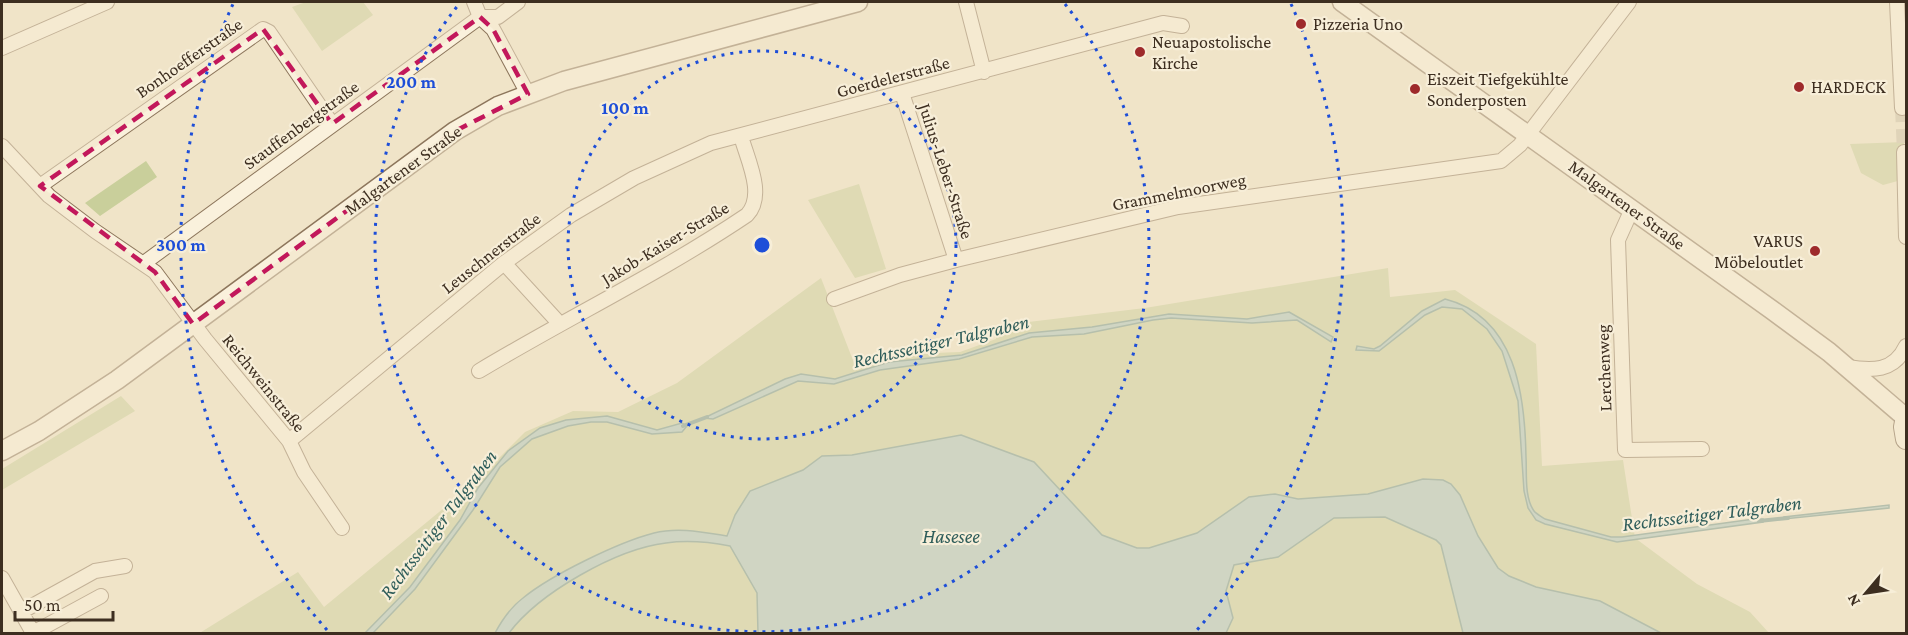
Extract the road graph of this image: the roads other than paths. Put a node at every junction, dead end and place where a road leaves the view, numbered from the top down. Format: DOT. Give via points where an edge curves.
graph roads {
  1 [pos="107,2"];
  2 [pos="474,2"];
  3 [pos="518,2"];
  4 [pos="858,2"];
  5 [pos="966,2"];
  6 [pos="1342,2"];
  7 [pos="1629,2"];
  8 [pos="1897,2"];
  9 [pos="480,17"];
  10 [pos="1182,26"];
  11 [pos="2,48"];
  12 [pos="984,72"];
  13 [pos="902,93"];
  14 [pos="528,94"];
  15 [pos="1902,108"];
  16 [pos="332,124"];
  17 [pos="1528,134"];
  18 [pos="741,136"];
  19 [pos="2,146"];
  20 [pos="1904,152"];
  21 [pos="40,186"];
  22 [pos="1632,209"];
  23 [pos="1906,237"];
  24 [pos="956,260"];
  25 [pos="144,263"];
  26 [pos="504,263"];
  27 [pos="834,299"];
  28 [pos="559,323"];
  29 [pos="194,324"];
  30 [pos="1906,346"];
  31 [pos="1846,367"];
  32 [pos="479,371"];
  33 [pos="1906,417"];
  34 [pos="1906,438"];
  35 [pos="289,441"];
  36 [pos="1702,449"];
  37 [pos="2,451"];
  38 [pos="342,528"];
  39 [pos="125,566"];
  40 [pos="2,578"];
  41 [pos="101,596"];
  42 [pos="21,612"];
  1 -- 11 [label="street"];
  2 -- 9 [label="street"];
  3 -- 9 [label="street" via="498,17"];
  4 -- 14 [label="street, Malgartener Straße"];
  5 -- 12 [label="street"];
  6 -- 17 [label="street, Malgartener Straße"];
  7 -- 17 [label="street, Grammelmoorweg"];
  8 -- 15 [label="street"];
  9 -- 14 [label="street" via="493,29"];
  9 -- 16 [label="street, Stauffenbergstraße"];
  10 -- 12 [label="street, Goerdelerstraße" via="1163,22"];
  12 -- 13 [label="street, Goerdelerstraße"];
  13 -- 18 [label="street, Goerdelerstraße"];
  13 -- 24 [label="street, Julius-Leber-Straße"];
  14 -- 29 [label="street, Malgartener Straße" via="455,131"];
  16 -- 21 [label="street, Bonhoefferstraße" via="269,32 263,29"];
  16 -- 25 [label="street, Stauffenbergstraße"];
  17 -- 22 [label="street, Malgartener Straße"];
  17 -- 24 [label="street, Grammelmoorweg" via="1501,161 1178,207"];
  18 -- 26 [label="street, Leuschnerstraße" via="711,143 634,178"];
  18 -- 28 [label="street, Jakob-Kaiser-Straße" via="756,195 753,209 658,271"];
  19 -- 21 [label="street, Reichweinstraße"];
  20 -- 23 [label="street"];
  21 -- 25 [label="street, Reichweinstraße" via="95,231"];
  22 -- 31 [label="street, Malgartener Straße"];
  22 -- 36 [label="street, Lerchenweg" via="1618,240 1624,450"];
  24 -- 27 [label="street, Grammelmoorweg"];
  25 -- 29 [label="street, Reichweinstraße"];
  26 -- 28 [label="street"];
  26 -- 35 [label="street, Leuschnerstraße"];
  28 -- 32 [label="street, Jakob-Kaiser-Straße"];
  29 -- 35 [label="street, Reichweinstraße"];
  29 -- 37 [label="street, Malgartener Straße" via="117,380"];
  30 -- 31 [label="street" via="1897,361 1885,368"];
  31 -- 33 [label="street, Malgartener Straße"];
  33 -- 34 [label="main road"];
  35 -- 38 [label="street, Reichweinstraße" via="304,472"];
  39 -- 42 [label="street" via="94,571"];
  40 -- 42 [label="street"];
  41 -- 42 [label="street" via="33,633"];
}
